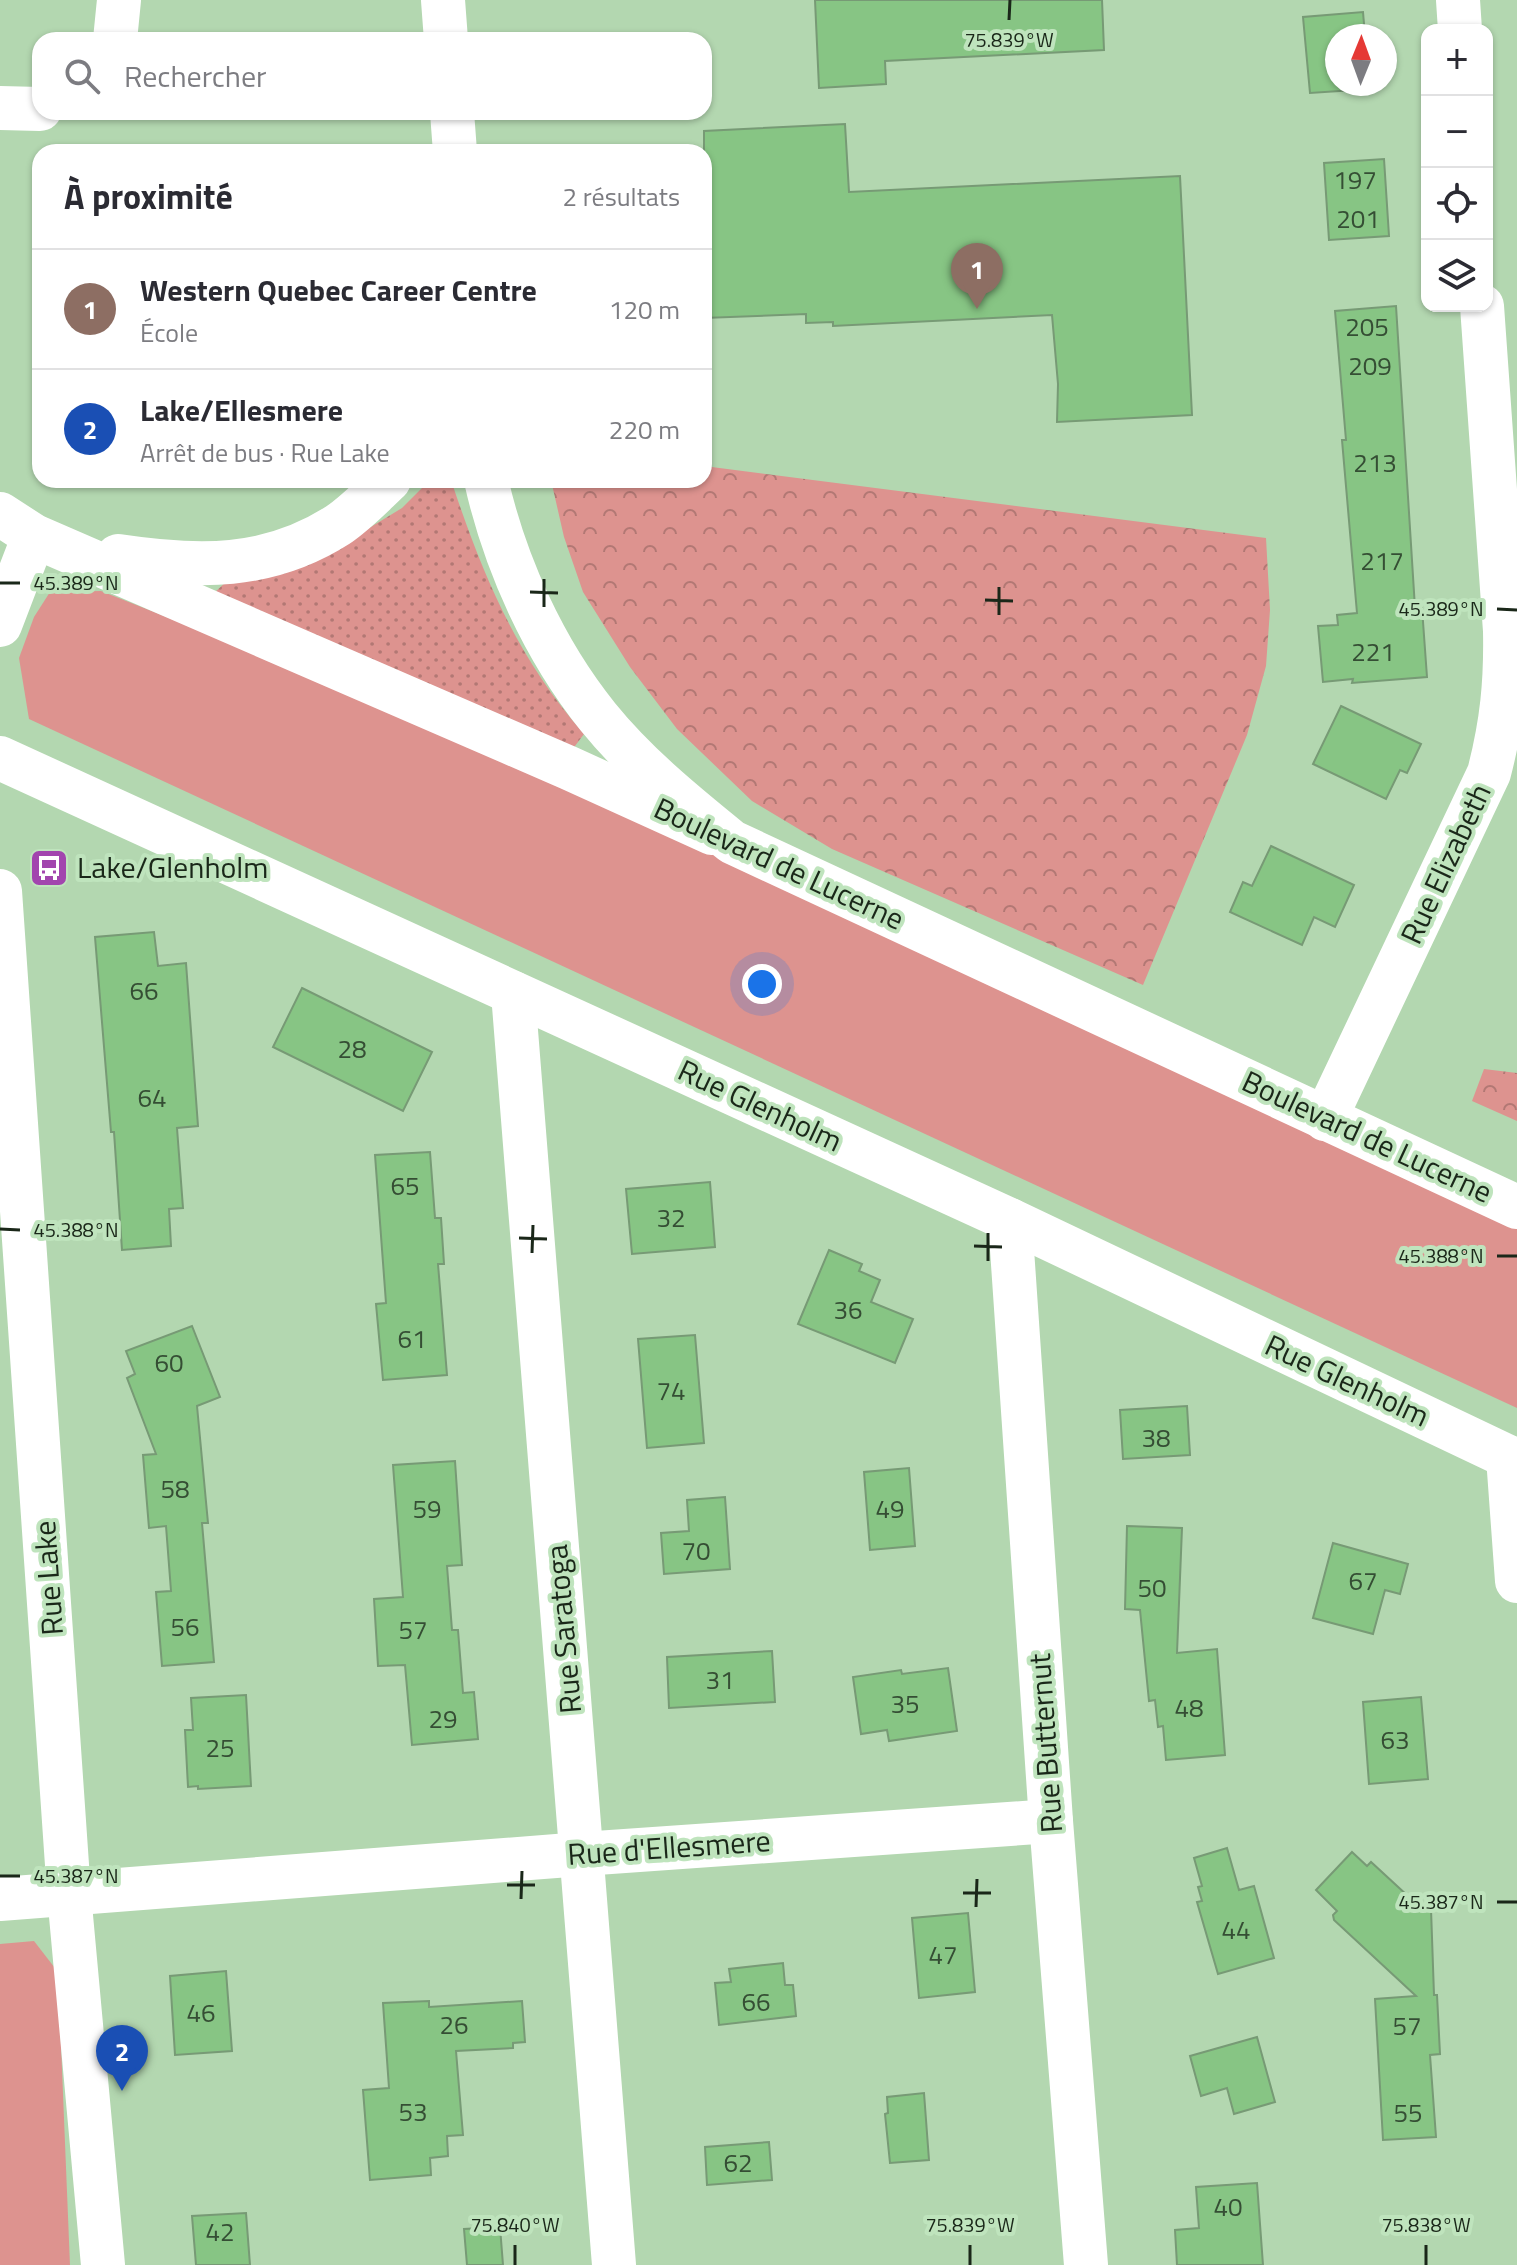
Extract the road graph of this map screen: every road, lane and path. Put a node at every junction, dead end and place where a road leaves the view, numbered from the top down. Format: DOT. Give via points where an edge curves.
graph roads {
  1 [pos="119,0"];
  2 [pos="443,0"];
  3 [pos="1458,0"];
  4 [pos="1460,24"];
  5 [pos="116,32"];
  6 [pos="445,32"];
  7 [pos="0,108"];
  8 [pos="32,109"];
  9 [pos="453,120"];
  10 [pos="454,144"];
  11 [pos="1494,323"];
  12 [pos="380,488"];
  13 [pos="488,488"];
  14 [pos="17,525"];
  15 [pos="0,625"];
  16 [pos="0,758"];
  17 [pos="732,842"];
  18 [pos="0,891"];
  19 [pos="513,993"];
  20 [pos="1325,1119"];
  21 [pos="1517,1207"];
  22 [pos="1010,1220"];
  23 [pos="1513,1459"];
  24 [pos="1517,1581"];
  25 [pos="1051,1821"];
  26 [pos="582,1854"];
  27 [pos="69,1894"];
  28 [pos="0,1899"];
  29 [pos="103,2265"];
  30 [pos="614,2265"];
  31 [pos="1086,2265"];
  1 -- 5 [label="street"];
  2 -- 6 [label="street"];
  3 -- 4 [label="street"];
  7 -- 8 [label="street"];
  9 -- 10 [label="street"];
  11 -- 20 [label="street, Rue Elizabeth" via="1506,683 1501,728 1489,773"];
  12 -- 14 [label="street" via="339,524 297,546 251,561 160,563 100,554"];
  13 -- 17 [label="street" via="539,624 570,678 625,747"];
  14 -- 15 [label="street"];
  14 -- 17 [label="street, Boulevard de Lucerne"];
  16 -- 19 [label="street, Rue Glenholm"];
  17 -- 20 [label="street, Boulevard de Lucerne"];
  18 -- 27 [label="street, Rue Lake"];
  19 -- 22 [label="street, Rue Glenholm"];
  19 -- 26 [label="street, Rue Saratoga"];
  20 -- 21 [label="street, Boulevard de Lucerne"];
  22 -- 23 [label="street, Rue Glenholm"];
  22 -- 25 [label="street, Rue Butternut"];
  23 -- 24 [label="street"];
  25 -- 26 [label="street, Rue d'Ellesmere"];
  25 -- 31 [label="street, Rue Butternut"];
  26 -- 27 [label="street, Rue d'Ellesmere"];
  26 -- 30 [label="street, Rue Saratoga"];
  27 -- 28 [label="street, Rue d'Ellesmere"];
  27 -- 29 [label="street, Rue Lake"];
}
